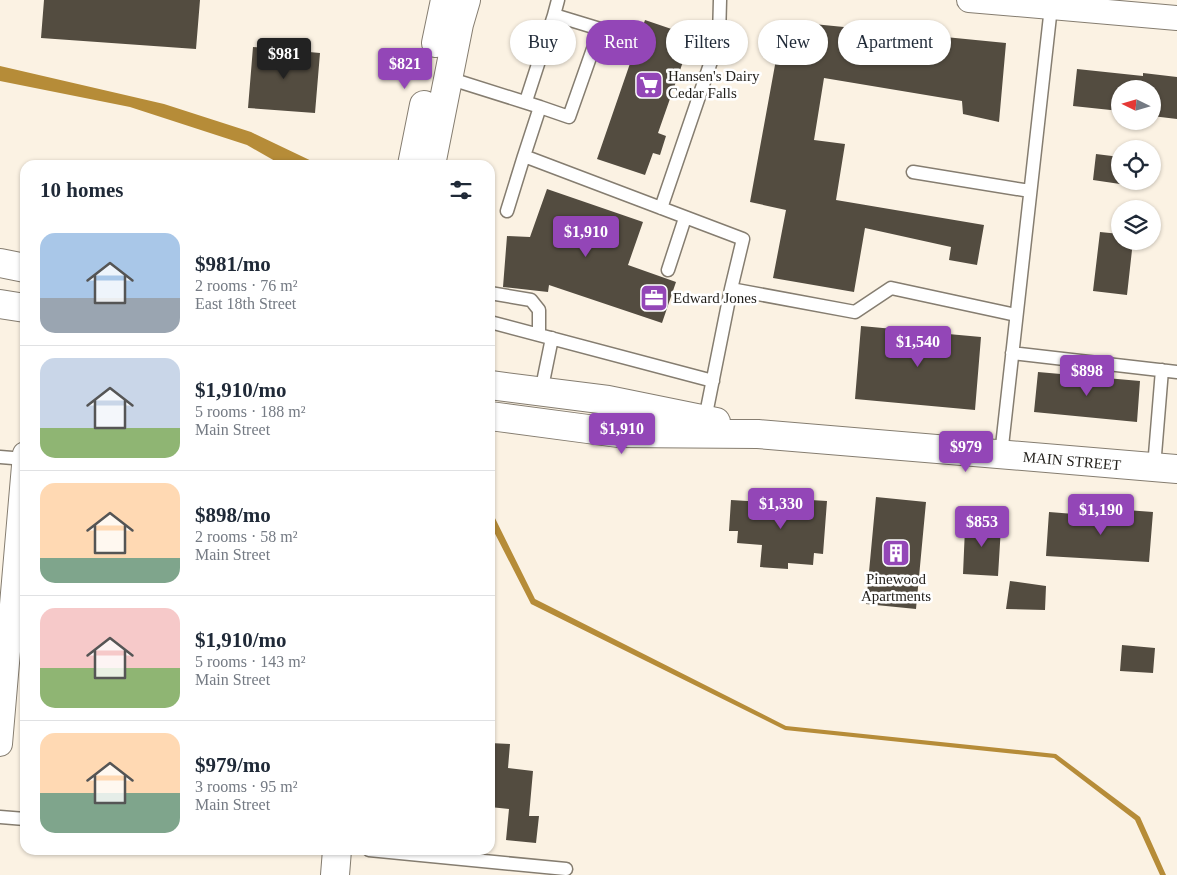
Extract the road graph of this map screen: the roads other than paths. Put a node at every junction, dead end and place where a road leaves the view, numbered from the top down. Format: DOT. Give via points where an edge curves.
graph roads {
  1 [pos="446,0"];
  2 [pos="466,0"];
  3 [pos="558,0"];
  4 [pos="720,0"];
  5 [pos="969,0"];
  6 [pos="1051,7"];
  7 [pos="554,15"];
  8 [pos="1177,18"];
  9 [pos="448,78"];
  10 [pos="526,101"];
  11 [pos="540,107"];
  12 [pos="524,156"];
  13 [pos="413,160"];
  14 [pos="433,160"];
  15 [pos="914,172"];
  16 [pos="1030,191"];
  17 [pos="661,208"];
  18 [pos="506,211"];
  19 [pos="685,218"];
  20 [pos="0,263"];
  21 [pos="20,267"];
  22 [pos="668,270"];
  23 [pos="731,289"];
  24 [pos="495,294"];
  25 [pos="0,304"];
  26 [pos="20,307"];
  27 [pos="1016,315"];
  28 [pos="495,323"];
  29 [pos="539,335"];
  30 [pos="552,338"];
  31 [pos="1012,353"];
  32 [pos="1162,370"];
  33 [pos="1177,372"];
  34 [pos="713,381"];
  35 [pos="495,386"];
  36 [pos="542,392"];
  37 [pos="495,417"];
  38 [pos="705,419"];
  39 [pos="758,434"];
  40 [pos="1001,455"];
  41 [pos="0,457"];
  42 [pos="20,459"];
  43 [pos="1165,468"];
  44 [pos="20,524"];
  45 [pos="11,640"];
  46 [pos="0,744"];
  47 [pos="0,817"];
  48 [pos="20,819"];
  49 [pos="337,855"];
  50 [pos="439,855"];
  51 [pos="566,869"];
  52 [pos="335,875"];
  1 -- 13 [label="main road"];
  2 -- 9 [label="main road"];
  3 -- 7 [label="lane"];
  4 -- 17 [label="lane" via="719,38"];
  5 -- 6 [label="street"];
  6 -- 8 [label="street"];
  6 -- 16 [label="lane"];
  7 -- 10 [label="lane"];
  7 -- 11 [label="lane" via="600,29 568,117"];
  9 -- 10 [label="lane"];
  9 -- 14 [label="main road"];
  10 -- 11 [label="lane"];
  11 -- 12 [label="lane"];
  12 -- 17 [label="lane"];
  12 -- 18 [label="lane"];
  15 -- 16 [label="lane"];
  16 -- 27 [label="lane"];
  17 -- 19 [label="lane"];
  19 -- 22 [label="lane"];
  19 -- 23 [label="lane" via="742,239"];
  20 -- 21 [label="main road"];
  23 -- 27 [label="lane" via="854,312 891,288"];
  23 -- 34 [label="lane"];
  24 -- 29 [label="lane" via="531,300 539,310"];
  25 -- 26 [label="main road"];
  27 -- 31 [label="lane"];
  28 -- 29 [label="lane"];
  29 -- 30 [label="lane"];
  30 -- 34 [label="lane"];
  30 -- 36 [label="lane"];
  31 -- 32 [label="lane"];
  31 -- 40 [label="lane"];
  32 -- 33 [label="lane"];
  32 -- 43 [label="lane"];
  34 -- 38 [label="lane"];
  35 -- 36 [label="main road, MAIN STREET"];
  36 -- 38 [label="main road, MAIN STREET" via="608,400"];
  37 -- 39 [label="main road, MAIN STREET" via="618,433"];
  38 -- 39 [label="main road, MAIN STREET"];
  39 -- 40 [label="main road, MAIN STREET"];
  40 -- 43 [label="main road, MAIN STREET"];
  41 -- 42 [label="lane"];
  44 -- 45 [label="street"];
  45 -- 46 [label="street"];
  47 -- 48 [label="lane"];
  49 -- 52 [label="main road"];
  50 -- 51 [label="lane"];
}
